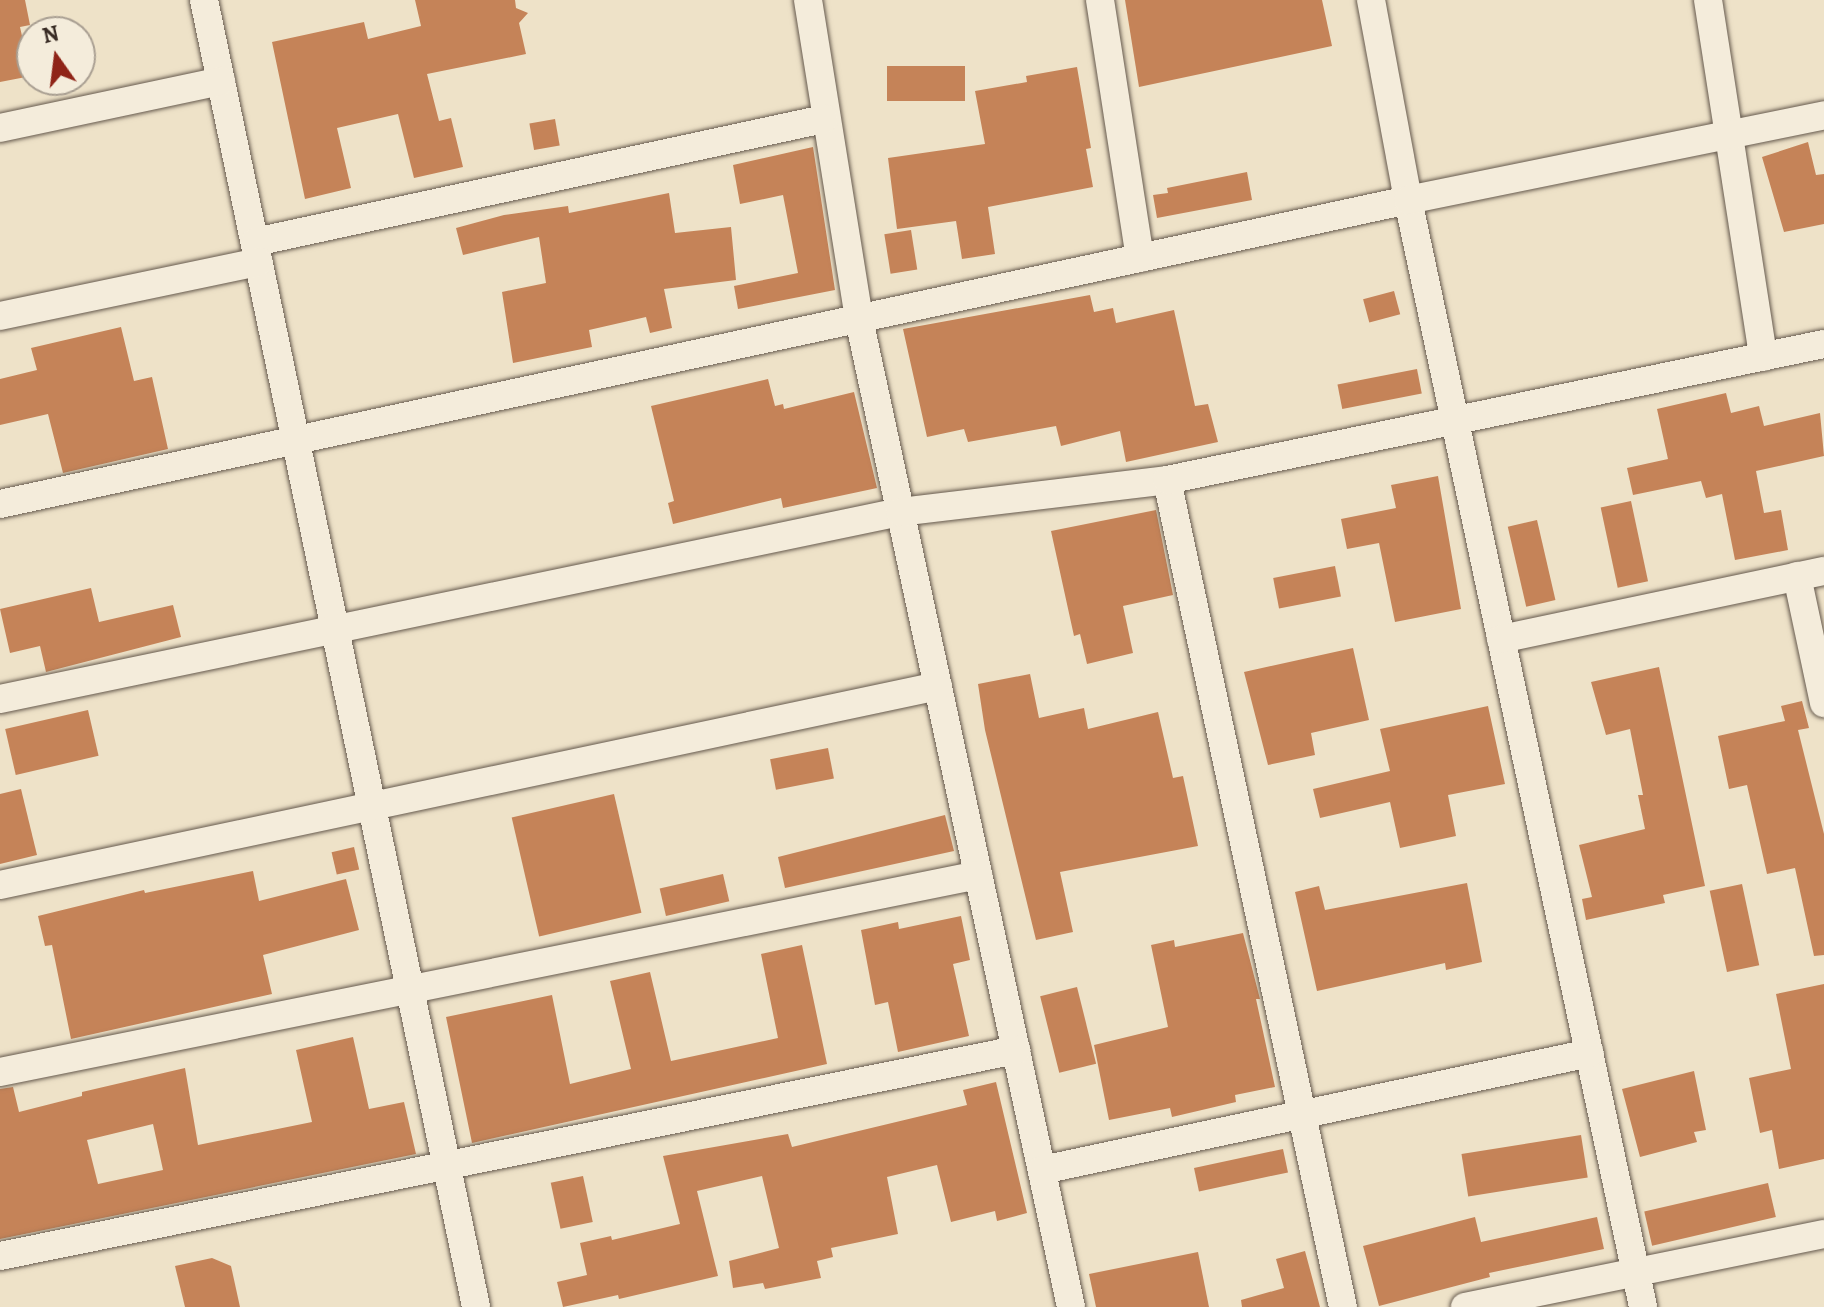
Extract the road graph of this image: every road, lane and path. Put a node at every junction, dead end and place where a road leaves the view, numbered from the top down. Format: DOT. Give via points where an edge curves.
graph roads {
  1 [pos="204,0"];
  2 [pos="808,0"];
  3 [pos="1100,0"];
  4 [pos="1371,0"];
  5 [pos="1708,0"];
  6 [pos="221,81"];
  7 [pos="1824,115"];
  8 [pos="824,119"];
  9 [pos="0,128"];
  10 [pos="1729,135"];
  11 [pos="1408,200"];
  12 [pos="256,252"];
  13 [pos="1140,258"];
  14 [pos="0,316"];
  15 [pos="859,319"];
  16 [pos="1824,344"];
  17 [pos="1763,357"];
  18 [pos="1455,420"];
  19 [pos="295,440"];
  20 [pos="1167,480"];
  21 [pos="0,504"];
  22 [pos="900,512"];
  23 [pos="1811,574"];
  24 [pos="335,630"];
  25 [pos="1501,639"];
  26 [pos="938,686"];
  27 [pos="0,699"];
  28 [pos="1824,703"];
  29 [pos="372,806"];
  30 [pos="978,875"];
  31 [pos="0,885"];
  32 [pos="410,989"];
  33 [pos="1016,1050"];
  34 [pos="1590,1053"];
  35 [pos="0,1072"];
  36 [pos="1302,1115"];
  37 [pos="447,1166"];
  38 [pos="1042,1170"];
  39 [pos="1824,1234"];
  40 [pos="0,1256"];
  41 [pos="1636,1272"];
  42 [pos="476,1307"];
  43 [pos="1071,1307"];
  44 [pos="1343,1307"];
  45 [pos="1465,1307"];
  46 [pos="1643,1307"];
  1 -- 6 [label="street"];
  2 -- 8 [label="street"];
  3 -- 13 [label="street"];
  4 -- 11 [label="street"];
  5 -- 10 [label="street"];
  6 -- 9 [label="street"];
  6 -- 12 [label="street"];
  7 -- 10 [label="street"];
  8 -- 12 [label="street"];
  8 -- 15 [label="street"];
  10 -- 11 [label="street"];
  10 -- 17 [label="street"];
  11 -- 13 [label="street"];
  11 -- 18 [label="street"];
  12 -- 14 [label="street"];
  12 -- 19 [label="street"];
  13 -- 15 [label="street"];
  15 -- 19 [label="street"];
  15 -- 22 [label="street"];
  16 -- 17 [label="street"];
  17 -- 18 [label="street"];
  18 -- 20 [label="street"];
  18 -- 25 [label="street"];
  19 -- 21 [label="street"];
  19 -- 24 [label="street"];
  20 -- 22 [label="street"];
  20 -- 36 [label="street"];
  22 -- 24 [label="street"];
  22 -- 26 [label="street"];
  23 -- 25 [label="street"];
  23 -- 28 [label="street"];
  24 -- 27 [label="street"];
  24 -- 29 [label="street"];
  25 -- 34 [label="street"];
  26 -- 29 [label="street"];
  26 -- 30 [label="street"];
  29 -- 31 [label="street"];
  29 -- 32 [label="street"];
  30 -- 32 [label="street"];
  30 -- 33 [label="street"];
  32 -- 35 [label="street"];
  32 -- 37 [label="street"];
  33 -- 37 [label="street"];
  33 -- 38 [label="street"];
  34 -- 36 [label="street"];
  34 -- 41 [label="street"];
  36 -- 38 [label="street"];
  36 -- 44 [label="street"];
  37 -- 40 [label="street"];
  37 -- 42 [label="street"];
  38 -- 43 [label="street"];
  39 -- 41 [label="street"];
  41 -- 45 [label="street"];
  41 -- 46 [label="street"];
}
